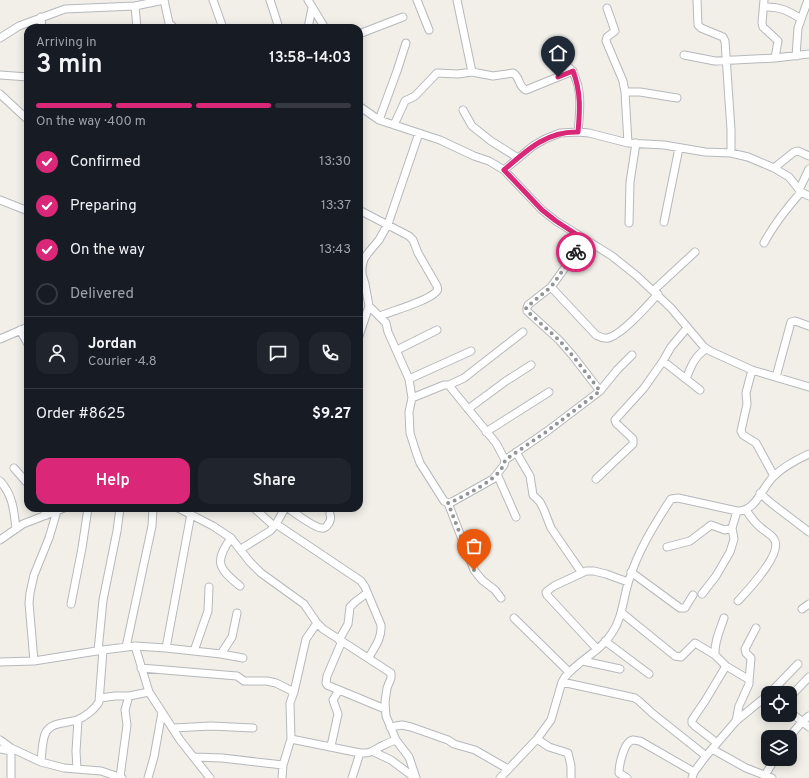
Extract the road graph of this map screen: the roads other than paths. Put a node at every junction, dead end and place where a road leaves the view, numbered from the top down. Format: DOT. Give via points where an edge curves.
graph roads {
  1 [pos="65,0"];
  2 [pos="164,0"];
  3 [pos="213,0"];
  4 [pos="270,0"];
  5 [pos="308,0"];
  6 [pos="417,0"];
  7 [pos="457,0"];
  8 [pos="696,0"];
  9 [pos="808,0"];
  10 [pos="147,2"];
  11 [pos="764,4"];
  12 [pos="135,6"];
  13 [pos="312,8"];
  14 [pos="607,8"];
  15 [pos="65,9"];
  16 [pos="41,17"];
  17 [pos="403,18"];
  18 [pos="801,19"];
  19 [pos="42,24"];
  20 [pos="137,24"];
  21 [pos="170,24"];
  22 [pos="222,24"];
  23 [pos="278,24"];
  24 [pos="309,24"];
  25 [pos="322,24"];
  26 [pos="430,30"];
  27 [pos="363,33"];
  28 [pos="0,38"];
  29 [pos="406,43"];
  30 [pos="547,53"];
  31 [pos="809,54"];
  32 [pos="684,55"];
  33 [pos="796,56"];
  34 [pos="776,58"];
  35 [pos="727,60"];
  36 [pos="573,71"];
  37 [pos="472,72"];
  38 [pos="0,74"];
  39 [pos="24,77"];
  40 [pos="625,92"];
  41 [pos="0,94"];
  42 [pos="677,98"];
  43 [pos="463,110"];
  44 [pos="363,112"];
  45 [pos="24,116"];
  46 [pos="379,120"];
  47 [pos="394,125"];
  48 [pos="419,132"];
  49 [pos="578,132"];
  50 [pos="628,143"];
  51 [pos="636,143"];
  52 [pos="679,148"];
  53 [pos="731,153"];
  54 [pos="809,156"];
  55 [pos="518,158"];
  56 [pos="774,168"];
  57 [pos="809,169"];
  58 [pos="504,170"];
  59 [pos="800,191"];
  60 [pos="809,196"];
  61 [pos="2,203"];
  62 [pos="24,209"];
  63 [pos="363,212"];
  64 [pos="664,222"];
  65 [pos="629,223"];
  66 [pos="388,224"];
  67 [pos="585,240"];
  68 [pos="764,243"];
  69 [pos="695,252"];
  70 [pos="363,264"];
  71 [pos="363,273"];
  72 [pos="551,287"];
  73 [pos="656,292"];
  74 [pos="368,306"];
  75 [pos="380,316"];
  76 [pos="363,323"];
  77 [pos="809,326"];
  78 [pos="24,328"];
  79 [pos="687,328"];
  80 [pos="20,330"];
  81 [pos="437,330"];
  82 [pos="523,332"];
  83 [pos="24,337"];
  84 [pos="0,339"];
  85 [pos="706,349"];
  86 [pos="397,350"];
  87 [pos="470,351"];
  88 [pos="632,355"];
  89 [pos="663,361"];
  90 [pos="531,366"];
  91 [pos="752,370"];
  92 [pos="776,377"];
  93 [pos="686,379"];
  94 [pos="409,380"];
  95 [pos="449,385"];
  96 [pos="809,387"];
  97 [pos="700,390"];
  98 [pos="600,391"];
  99 [pos="549,392"];
  100 [pos="412,398"];
  101 [pos="468,409"];
  102 [pos="486,432"];
  103 [pos="516,452"];
  104 [pos="809,454"];
  105 [pos="505,460"];
  106 [pos="14,468"];
  107 [pos="497,474"];
  108 [pos="774,476"];
  109 [pos="24,479"];
  110 [pos="596,479"];
  111 [pos="0,481"];
  112 [pos="760,493"];
  113 [pos="448,503"];
  114 [pos="746,510"];
  115 [pos="737,511"];
  116 [pos="45,512"];
  117 [pos="54,512"];
  118 [pos="60,512"];
  119 [pos="87,512"];
  120 [pos="119,512"];
  121 [pos="153,512"];
  122 [pos="187,512"];
  123 [pos="259,512"];
  124 [pos="283,512"];
  125 [pos="294,512"];
  126 [pos="191,514"];
  127 [pos="330,514"];
  128 [pos="47,515"];
  129 [pos="516,517"];
  130 [pos="275,525"];
  131 [pos="732,528"];
  132 [pos="16,529"];
  133 [pos="809,532"];
  134 [pos="231,538"];
  135 [pos="0,540"];
  136 [pos="667,547"];
  137 [pos="241,549"];
  138 [pos="582,572"];
  139 [pos="632,572"];
  140 [pos="628,582"];
  141 [pos="240,586"];
  142 [pos="209,587"];
  143 [pos="367,593"];
  144 [pos="702,594"];
  145 [pos="693,595"];
  146 [pos="500,598"];
  147 [pos="738,601"];
  148 [pos="71,604"];
  149 [pos="809,604"];
  150 [pos="802,609"];
  151 [pos="237,613"];
  152 [pos="622,613"];
  153 [pos="514,618"];
  154 [pos="724,618"];
  155 [pos="317,622"];
  156 [pos="756,628"];
  157 [pos="341,640"];
  158 [pos="605,641"];
  159 [pos="135,646"];
  160 [pos="126,647"];
  161 [pos="166,648"];
  162 [pos="597,649"];
  163 [pos="101,651"];
  164 [pos="194,651"];
  165 [pos="221,654"];
  166 [pos="715,655"];
  167 [pos="243,658"];
  168 [pos="369,658"];
  169 [pos="34,661"];
  170 [pos="583,661"];
  171 [pos="0,662"];
  172 [pos="798,664"];
  173 [pos="726,666"];
  174 [pos="141,668"];
  175 [pos="620,669"];
  176 [pos="569,672"];
  177 [pos="649,674"];
  178 [pos="809,677"];
  179 [pos="749,681"];
  180 [pos="562,682"];
  181 [pos="777,686"];
  182 [pos="339,690"];
  183 [pos="797,690"];
  184 [pos="149,692"];
  185 [pos="294,692"];
  186 [pos="129,696"];
  187 [pos="100,698"];
  188 [pos="761,701"];
  189 [pos="385,709"];
  190 [pos="162,712"];
  191 [pos="809,716"];
  192 [pos="797,718"];
  193 [pos="78,720"];
  194 [pos="736,721"];
  195 [pos="802,722"];
  196 [pos="390,727"];
  197 [pos="809,727"];
  198 [pos="173,728"];
  199 [pos="252,728"];
  200 [pos="795,730"];
  201 [pos="291,739"];
  202 [pos="537,739"];
  203 [pos="0,740"];
  204 [pos="396,740"];
  205 [pos="717,743"];
  206 [pos="331,746"];
  207 [pos="0,749"];
  208 [pos="712,749"];
  209 [pos="11,750"];
  210 [pos="374,752"];
  211 [pos="360,753"];
  212 [pos="706,756"];
  213 [pos="194,758"];
  214 [pos="41,762"];
  215 [pos="283,765"];
  216 [pos="772,766"];
  217 [pos="77,769"];
  218 [pos="508,769"];
  219 [pos="693,775"];
  220 [pos="768,777"];
  221 [pos="12,778"];
  222 [pos="121,778"];
  223 [pos="148,778"];
  224 [pos="210,778"];
  225 [pos="282,778"];
  226 [pos="352,778"];
  227 [pos="416,778"];
  228 [pos="500,778"];
  229 [pos="571,778"];
  230 [pos="627,778"];
  1 -- 15 [label="street"];
  2 -- 10 [label="street"];
  2 -- 21 [label="street"];
  3 -- 22 [label="street"];
  4 -- 23 [label="street"];
  5 -- 13 [label="street"];
  6 -- 26 [label="street"];
  7 -- 37 [label="street"];
  8 -- 35 [label="street" via="698,25 723,37"];
  9 -- 18 [label="street"];
  10 -- 12 [label="street"];
  11 -- 18 [label="street" via="784,8"];
  11 -- 34 [label="street" via="764,27 778,41"];
  12 -- 15 [label="street"];
  12 -- 20 [label="street"];
  13 -- 24 [label="street"];
  13 -- 25 [label="street"];
  14 -- 40 [label="street" via="615,31 606,41"];
  15 -- 16 [label="street"];
  16 -- 19 [label="street"];
  16 -- 28 [label="street" via="19,26"];
  17 -- 27 [label="street"];
  18 -- 33 [label="street"];
  29 -- 46 [label="street"];
  30 -- 36 [label="street" via="565,63"];
  31 -- 33 [label="street"];
  32 -- 35 [label="street"];
  33 -- 34 [label="street"];
  34 -- 35 [label="street"];
  35 -- 53 [label="street"];
  36 -- 37 [label="street" via="526,90 513,73 493,76"];
  36 -- 49 [label="street" via="580,100"];
  37 -- 47 [label="street" via="437,73 415,96 405,101"];
  38 -- 39 [label="street"];
  40 -- 42 [label="street"];
  40 -- 50 [label="street"];
  41 -- 45 [label="street"];
  43 -- 55 [label="street" via="472,126"];
  44 -- 46 [label="street"];
  46 -- 47 [label="street"];
  47 -- 48 [label="street"];
  48 -- 58 [label="street" via="489,161"];
  48 -- 66 [label="street"];
  49 -- 50 [label="street"];
  49 -- 55 [label="street" via="552,135"];
  50 -- 51 [label="street"];
  51 -- 52 [label="street"];
  51 -- 65 [label="street" via="630,182"];
  52 -- 53 [label="street"];
  52 -- 64 [label="street"];
  53 -- 56 [label="street"];
  54 -- 56 [label="street" via="794,152"];
  55 -- 58 [label="street"];
  56 -- 59 [label="street" via="789,178"];
  57 -- 59 [label="street"];
  58 -- 67 [label="street" via="542,210"];
  59 -- 60 [label="street"];
  59 -- 68 [label="street"];
  61 -- 62 [label="street"];
  63 -- 66 [label="street"];
  66 -- 70 [label="street"];
  66 -- 75 [label="street" via="413,240 438,290 425,299"];
  67 -- 72 [label="street"];
  67 -- 73 [label="street" via="626,266"];
  69 -- 73 [label="street"];
  71 -- 74 [label="street"];
  72 -- 73 [label="street" via="596,335 603,338 616,334 642,313"];
  72 -- 98 [label="street" via="528,306 527,311 559,340"];
  73 -- 79 [label="street"];
  74 -- 75 [label="street"];
  74 -- 76 [label="street"];
  75 -- 86 [label="street" via="386,323"];
  77 -- 92 [label="street" via="791,322"];
  78 -- 80 [label="street"];
  79 -- 85 [label="street"];
  79 -- 89 [label="street"];
  80 -- 83 [label="street"];
  80 -- 84 [label="street"];
  81 -- 86 [label="street"];
  82 -- 95 [label="street" via="464,378"];
  85 -- 91 [label="street"];
  85 -- 93 [label="street" via="691,364"];
  86 -- 94 [label="street"];
  87 -- 94 [label="street"];
  88 -- 98 [label="street"];
  89 -- 93 [label="street"];
  89 -- 110 [label="street" via="644,388 615,420 634,439 633,444"];
  90 -- 101 [label="street"];
  91 -- 92 [label="street"];
  91 -- 108 [label="street" via="746,392 747,404 741,432 756,443"];
  92 -- 96 [label="street"];
  93 -- 97 [label="street"];
  94 -- 100 [label="street"];
  95 -- 100 [label="street"];
  95 -- 101 [label="street"];
  98 -- 103 [label="street"];
  99 -- 102 [label="street"];
  100 -- 113 [label="street" via="409,423 416,452 432,483"];
  101 -- 102 [label="street"];
  102 -- 105 [label="street"];
  103 -- 105 [label="street"];
  103 -- 138 [label="street" via="530,476 533,495 540,502 551,528"];
  104 -- 108 [label="street"];
  105 -- 107 [label="street"];
  106 -- 109 [label="street"];
  107 -- 113 [label="street"];
  107 -- 129 [label="street"];
  108 -- 112 [label="street"];
  111 -- 132 [label="street" via="13,503"];
  112 -- 114 [label="street" via="752,506"];
  112 -- 133 [label="street"];
  113 -- 146 [label="street" via="474,570"];
  114 -- 115 [label="street"];
  114 -- 147 [label="street" via="760,527 774,538 776,545 766,569"];
  115 -- 131 [label="street"];
  115 -- 139 [label="street" via="678,498 671,499 651,530"];
  116 -- 128 [label="street"];
  117 -- 128 [label="street"];
  118 -- 169 [label="street" via="34,575 30,593"];
  119 -- 148 [label="street"];
  120 -- 163 [label="street" via="103,600"];
  121 -- 160 [label="street"];
  122 -- 126 [label="street"];
  123 -- 130 [label="street"];
  124 -- 130 [label="street"];
  125 -- 127 [label="street" via="320,528 326,527"];
  126 -- 134 [label="street"];
  126 -- 161 [label="street"];
  128 -- 132 [label="street"];
  130 -- 137 [label="street" via="266,535"];
  130 -- 143 [label="street" via="361,581"];
  131 -- 136 [label="street" via="725,530 711,525 690,541"];
  131 -- 144 [label="street" via="734,539 730,552"];
  132 -- 135 [label="street"];
  134 -- 137 [label="street"];
  134 -- 141 [label="street" via="220,557 220,565"];
  137 -- 155 [label="street" via="261,573 304,604"];
  138 -- 140 [label="street" via="594,570"];
  138 -- 162 [label="street" via="547,590 546,593"];
  139 -- 140 [label="street"];
  139 -- 145 [label="street" via="680,608 685,608"];
  140 -- 152 [label="street"];
  142 -- 164 [label="street" via="208,611"];
  143 -- 157 [label="street" via="350,607 348,624"];
  143 -- 168 [label="street" via="381,625 380,638"];
  149 -- 150 [label="street"];
  151 -- 165 [label="street" via="232,637"];
  152 -- 158 [label="street" via="612,634"];
  152 -- 166 [label="street" via="675,656 681,656 695,643"];
  153 -- 176 [label="street"];
  154 -- 166 [label="street" via="714,648"];
  155 -- 157 [label="street"];
  155 -- 185 [label="street" via="306,639"];
  156 -- 179 [label="street" via="745,649 751,658"];
  157 -- 168 [label="street"];
  157 -- 182 [label="street" via="325,681 327,685"];
  158 -- 162 [label="street"];
  158 -- 177 [label="street"];
  159 -- 160 [label="street"];
  159 -- 161 [label="street"];
  159 -- 174 [label="street"];
  160 -- 163 [label="street"];
  161 -- 164 [label="street"];
  162 -- 170 [label="street"];
  163 -- 169 [label="street"];
  163 -- 187 [label="street"];
  164 -- 165 [label="street"];
  165 -- 167 [label="street"];
  166 -- 173 [label="street"];
  168 -- 189 [label="street" via="392,675 387,688"];
  169 -- 171 [label="street"];
  170 -- 175 [label="street"];
  170 -- 176 [label="street"];
  172 -- 181 [label="street"];
  173 -- 179 [label="street"];
  173 -- 205 [label="street" via="695,714 692,723"];
  174 -- 184 [label="street"];
  174 -- 185 [label="street" via="237,676 244,681 276,683"];
  176 -- 180 [label="street"];
  178 -- 183 [label="street"];
  179 -- 194 [label="street"];
  180 -- 202 [label="street" via="551,720"];
  180 -- 212 [label="street" via="639,700"];
  182 -- 189 [label="street"];
  182 -- 206 [label="street" via="334,700 338,714"];
  184 -- 186 [label="street"];
  184 -- 190 [label="street"];
  185 -- 201 [label="street" via="289,709"];
  186 -- 187 [label="street"];
  186 -- 222 [label="street" via="125,710 127,725"];
  187 -- 193 [label="street" via="97,706"];
  188 -- 194 [label="street"];
  189 -- 196 [label="street"];
  190 -- 198 [label="street"];
  190 -- 223 [label="street"];
  191 -- 195 [label="street"];
  192 -- 195 [label="street"];
  193 -- 214 [label="street" via="49,728 46,732"];
  193 -- 217 [label="street"];
  194 -- 205 [label="street"];
  195 -- 197 [label="street"];
  195 -- 200 [label="street"];
  196 -- 204 [label="street"];
  196 -- 218 [label="street" via="411,727 448,740 475,750"];
  198 -- 199 [label="street"];
  198 -- 213 [label="street"];
  201 -- 206 [label="street"];
  201 -- 215 [label="street"];
  202 -- 218 [label="street"];
  202 -- 229 [label="street" via="549,747 568,753"];
  203 -- 209 [label="street"];
  204 -- 210 [label="street"];
  204 -- 227 [label="street" via="409,757"];
  205 -- 208 [label="street"];
  206 -- 211 [label="street"];
  207 -- 209 [label="street"];
  208 -- 212 [label="street"];
  208 -- 220 [label="street"];
  209 -- 214 [label="street"];
  209 -- 221 [label="street"];
  210 -- 211 [label="street"];
  210 -- 227 [label="street" via="391,760"];
  211 -- 226 [label="street"];
  212 -- 219 [label="street"];
  213 -- 215 [label="street" via="222,758"];
  213 -- 224 [label="street"];
  214 -- 217 [label="street"];
  215 -- 225 [label="street"];
  216 -- 220 [label="street"];
  217 -- 222 [label="street" via="96,770"];
  218 -- 228 [label="street"];
  219 -- 230 [label="street" via="640,741 633,740 623,751 619,768 619,773"];
}
